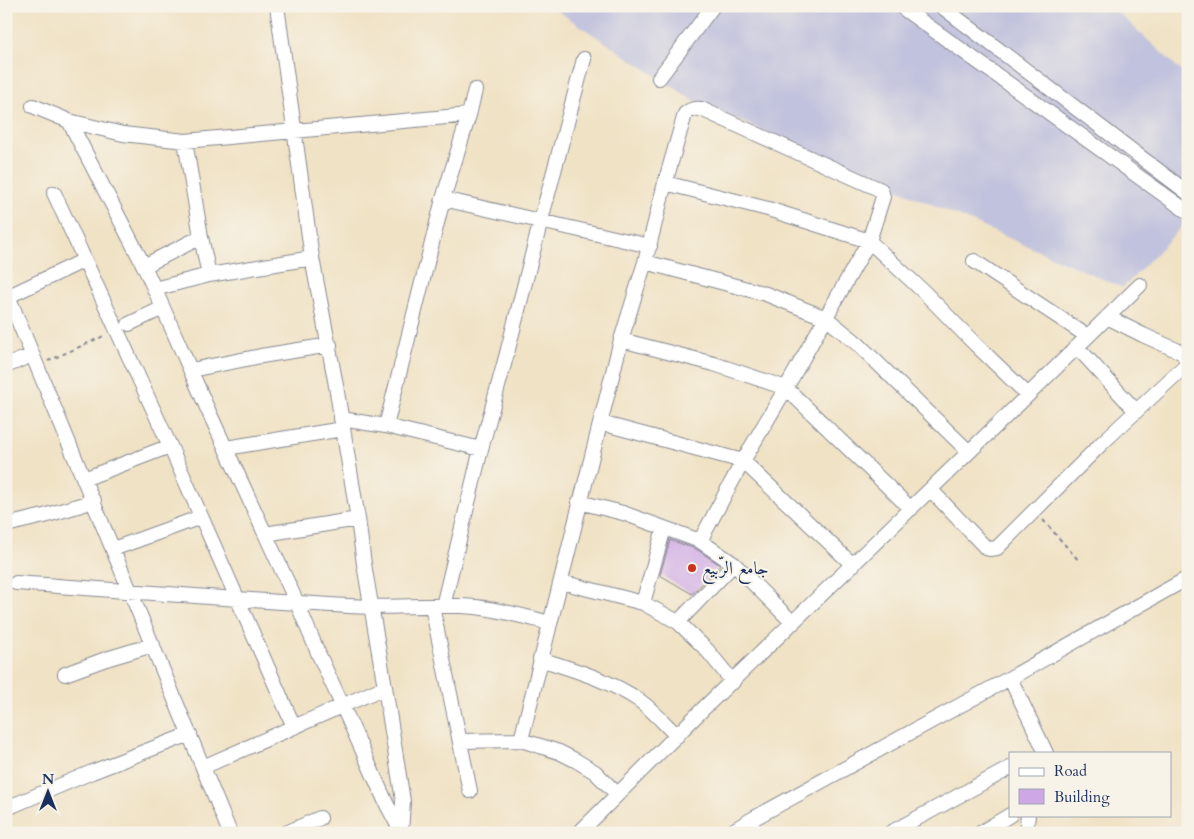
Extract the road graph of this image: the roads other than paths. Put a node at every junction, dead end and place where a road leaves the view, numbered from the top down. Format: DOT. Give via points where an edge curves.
graph roads {
  1 [pos="277,6"];
  2 [pos="713,6"];
  3 [pos="900,6"];
  4 [pos="941,6"];
  5 [pos="584,59"];
  6 [pos="659,78"];
  7 [pos="475,90"];
  8 [pos="33,106"];
  9 [pos="469,115"];
  10 [pos="70,121"];
  11 [pos="295,131"];
  12 [pos="185,142"];
  13 [pos="665,183"];
  14 [pos="54,193"];
  15 [pos="1188,193"];
  16 [pos="443,198"];
  17 [pos="1188,212"];
  18 [pos="541,220"];
  19 [pos="201,238"];
  20 [pos="869,241"];
  21 [pos="650,246"];
  22 [pos="312,258"];
  23 [pos="85,260"];
  24 [pos="974,261"];
  25 [pos="645,262"];
  26 [pos="144,266"];
  27 [pos="209,275"];
  28 [pos="1140,284"];
  29 [pos="154,289"];
  30 [pos="7,293"];
  31 [pos="163,308"];
  32 [pos="1107,317"];
  33 [pos="826,318"];
  34 [pos="123,327"];
  35 [pos="1088,336"];
  36 [pos="621,340"];
  37 [pos="330,345"];
  38 [pos="1077,347"];
  39 [pos="35,360"];
  40 [pos="1188,364"];
  41 [pos="6,366"];
  42 [pos="191,370"];
  43 [pos="786,388"];
  44 [pos="1028,395"];
  45 [pos="1136,411"];
  46 [pos="342,424"];
  47 [pos="601,424"];
  48 [pos="386,426"];
  49 [pos="170,446"];
  50 [pos="226,448"];
  51 [pos="481,449"];
  52 [pos="969,452"];
  53 [pos="743,462"];
  54 [pos="84,479"];
  55 [pos="930,490"];
  56 [pos="94,501"];
  57 [pos="580,502"];
  58 [pos="911,509"];
  59 [pos="201,517"];
  60 [pos="358,520"];
  61 [pos="6,525"];
  62 [pos="664,528"];
  63 [pos="266,534"];
  64 [pos="700,540"];
  65 [pos="113,549"];
  66 [pos="734,564"];
  67 [pos="852,565"];
  68 [pos="1188,578"];
  69 [pos="561,582"];
  70 [pos="16,583"];
  71 [pos="130,591"];
  72 [pos="238,600"];
  73 [pos="297,603"];
  74 [pos="643,603"];
  75 [pos="438,606"];
  76 [pos="372,608"];
  77 [pos="678,622"];
  78 [pos="550,623"];
  79 [pos="793,623"];
  80 [pos="153,645"];
  81 [pos="540,659"];
  82 [pos="65,674"];
  83 [pos="1010,678"];
  84 [pos="733,682"];
  85 [pos="386,687"];
  86 [pos="343,707"];
  87 [pos="294,727"];
  88 [pos="190,734"];
  89 [pos="677,736"];
  90 [pos="520,740"];
  91 [pos="460,741"];
  92 [pos="1043,752"];
  93 [pos="203,767"];
  94 [pos="1009,769"];
  95 [pos="470,790"];
  96 [pos="617,794"];
  97 [pos="6,810"];
  98 [pos="1009,816"];
  99 [pos="1028,816"];
  100 [pos="320,818"];
  101 [pos="752,827"];
  102 [pos="401,832"];
  103 [pos="230,833"];
  104 [pos="286,833"];
  105 [pos="579,833"];
  106 [pos="729,833"];
  107 [pos="890,833"];
  108 [pos="980,833"];
  109 [pos="1026,833"];
  1 -- 11 [label="street"];
  2 -- 6 [label="street"];
  3 -- 17 [label="street"];
  4 -- 15 [label="street"];
  5 -- 18 [label="street"];
  7 -- 9 [label="street"];
  8 -- 10 [label="street"];
  9 -- 11 [label="street"];
  9 -- 16 [label="street"];
  10 -- 12 [label="street" via="123,134"];
  10 -- 26 [label="street"];
  11 -- 12 [label="street"];
  11 -- 22 [label="street"];
  12 -- 19 [label="street"];
  13 -- 20 [label="street" via="768,209"];
  13 -- 20 [label="street" via="685,114 694,108 881,190 883,197"];
  13 -- 21 [label="street"];
  14 -- 23 [label="street"];
  16 -- 18 [label="street"];
  16 -- 48 [label="street"];
  18 -- 21 [label="street"];
  18 -- 51 [label="street"];
  19 -- 26 [label="street"];
  19 -- 27 [label="street"];
  20 -- 33 [label="street"];
  20 -- 44 [label="street"];
  21 -- 25 [label="street"];
  22 -- 27 [label="street"];
  22 -- 37 [label="street"];
  23 -- 30 [label="street"];
  23 -- 34 [label="street"];
  24 -- 35 [label="street"];
  25 -- 33 [label="street" via="766,294"];
  25 -- 36 [label="street"];
  26 -- 29 [label="street"];
  27 -- 29 [label="street"];
  28 -- 32 [label="street"];
  29 -- 31 [label="street"];
  30 -- 39 [label="street"];
  31 -- 34 [label="street"];
  31 -- 42 [label="street"];
  32 -- 35 [label="street"];
  32 -- 40 [label="street" via="1184,353"];
  33 -- 43 [label="street"];
  33 -- 52 [label="street" via="865,350"];
  34 -- 49 [label="street"];
  35 -- 38 [label="street"];
  36 -- 43 [label="street" via="714,364"];
  36 -- 47 [label="street"];
  37 -- 42 [label="street"];
  37 -- 46 [label="street"];
  38 -- 44 [label="street"];
  38 -- 45 [label="street"];
  39 -- 41 [label="street"];
  39 -- 54 [label="street"];
  40 -- 45 [label="street"];
  42 -- 50 [label="street"];
  43 -- 53 [label="street"];
  43 -- 58 [label="street"];
  44 -- 52 [label="street"];
  45 -- 55 [label="street" via="998,546 986,548"];
  46 -- 48 [label="street"];
  46 -- 50 [label="street"];
  46 -- 60 [label="street"];
  47 -- 53 [label="street"];
  47 -- 57 [label="street"];
  48 -- 51 [label="street"];
  49 -- 54 [label="street"];
  49 -- 59 [label="street"];
  50 -- 63 [label="street"];
  51 -- 75 [label="street"];
  52 -- 55 [label="street"];
  53 -- 64 [label="street"];
  53 -- 67 [label="street"];
  54 -- 56 [label="street"];
  55 -- 58 [label="street"];
  56 -- 61 [label="street"];
  56 -- 65 [label="street"];
  57 -- 62 [label="street"];
  57 -- 69 [label="street"];
  58 -- 67 [label="street"];
  59 -- 65 [label="street"];
  59 -- 72 [label="street"];
  60 -- 63 [label="street"];
  60 -- 76 [label="street"];
  62 -- 64 [label="street"];
  62 -- 74 [label="street"];
  63 -- 73 [label="street"];
  64 -- 66 [label="street"];
  65 -- 71 [label="street"];
  66 -- 77 [label="street"];
  66 -- 79 [label="street"];
  67 -- 79 [label="street"];
  68 -- 83 [label="street"];
  69 -- 74 [label="street"];
  69 -- 78 [label="street"];
  70 -- 71 [label="street"];
  71 -- 72 [label="street"];
  71 -- 80 [label="street"];
  72 -- 73 [label="street"];
  72 -- 87 [label="street"];
  73 -- 76 [label="street"];
  73 -- 86 [label="street"];
  74 -- 77 [label="street"];
  75 -- 76 [label="street"];
  75 -- 78 [label="street" via="496,610"];
  75 -- 91 [label="street"];
  76 -- 85 [label="street"];
  77 -- 84 [label="street"];
  78 -- 81 [label="street"];
  79 -- 84 [label="street"];
  80 -- 82 [label="street"];
  80 -- 88 [label="street"];
  81 -- 89 [label="street" via="597,678 624,692 640,701"];
  81 -- 90 [label="street"];
  83 -- 92 [label="street"];
  83 -- 101 [label="street"];
  84 -- 89 [label="street"];
  85 -- 86 [label="street"];
  85 -- 102 [label="street" via="403,801"];
  86 -- 87 [label="street"];
  86 -- 102 [label="street"];
  87 -- 93 [label="street"];
  88 -- 93 [label="street"];
  88 -- 97 [label="street"];
  89 -- 96 [label="street"];
  90 -- 91 [label="street"];
  90 -- 96 [label="street" via="575,760 595,772"];
  91 -- 95 [label="street"];
  93 -- 103 [label="street"];
  94 -- 107 [label="street"];
  96 -- 105 [label="street"];
  98 -- 108 [label="street"];
  99 -- 109 [label="street"];
  100 -- 104 [label="street"];
  101 -- 106 [label="street"];
}
